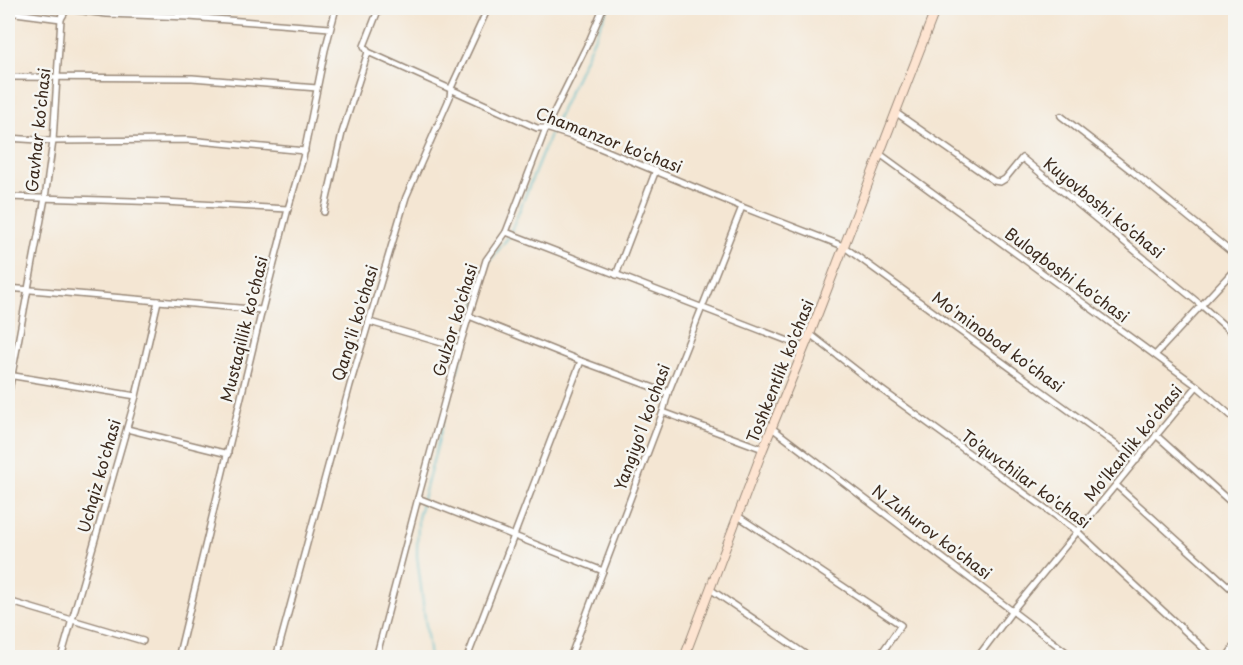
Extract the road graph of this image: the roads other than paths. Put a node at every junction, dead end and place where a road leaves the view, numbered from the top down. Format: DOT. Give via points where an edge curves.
graph roads {
  1 [pos="63,8"];
  2 [pos="336,8"];
  3 [pos="379,8"];
  4 [pos="488,8"];
  5 [pos="603,8"];
  6 [pos="936,8"];
  7 [pos="8,12"];
  8 [pos="61,19"];
  9 [pos="330,28"];
  10 [pos="368,52"];
  11 [pos="8,77"];
  12 [pos="57,77"];
  13 [pos="317,88"];
  14 [pos="451,88"];
  15 [pos="895,112"];
  16 [pos="1061,116"];
  17 [pos="546,128"];
  18 [pos="8,138"];
  19 [pos="53,141"];
  20 [pos="305,151"];
  21 [pos="880,154"];
  22 [pos="656,170"];
  23 [pos="8,197"];
  24 [pos="45,198"];
  25 [pos="742,207"];
  26 [pos="288,209"];
  27 [pos="324,212"];
  28 [pos="507,232"];
  29 [pos="843,246"];
  30 [pos="1236,256"];
  31 [pos="1236,268"];
  32 [pos="616,275"];
  33 [pos="8,288"];
  34 [pos="27,290"];
  35 [pos="158,301"];
  36 [pos="1202,305"];
  37 [pos="701,308"];
  38 [pos="262,310"];
  39 [pos="469,316"];
  40 [pos="370,322"];
  41 [pos="810,334"];
  42 [pos="1236,336"];
  43 [pos="804,347"];
  44 [pos="459,348"];
  45 [pos="1155,355"];
  46 [pos="581,361"];
  47 [pos="10,375"];
  48 [pos="1197,386"];
  49 [pos="668,393"];
  50 [pos="8,396"];
  51 [pos="136,396"];
  52 [pos="663,412"];
  53 [pos="1236,420"];
  54 [pos="772,428"];
  55 [pos="127,429"];
  56 [pos="1156,435"];
  57 [pos="764,449"];
  58 [pos="228,454"];
  59 [pos="1137,460"];
  60 [pos="1116,485"];
  61 [pos="418,498"];
  62 [pos="1236,507"];
  63 [pos="738,516"];
  64 [pos="1078,532"];
  65 [pos="514,536"];
  66 [pos="603,571"];
  67 [pos="710,589"];
  68 [pos="1236,593"];
  69 [pos="8,601"];
  70 [pos="1012,610"];
  71 [pos="71,620"];
  72 [pos="143,641"];
  73 [pos="1236,644"];
  74 [pos="61,657"];
  75 [pos="178,657"];
  76 [pos="276,657"];
  77 [pos="376,657"];
  78 [pos="467,657"];
  79 [pos="570,657"];
  80 [pos="684,657"];
  81 [pos="811,657"];
  82 [pos="878,657"];
  83 [pos="977,657"];
  84 [pos="1074,657"];
  85 [pos="1215,657"];
  86 [pos="1226,657"];
  1 -- 8 [label="street, Gavhar ko'chasi"];
  2 -- 9 [label="street, Mustaqillik ko'chasi"];
  3 -- 10 [label="street" via="364,46"];
  4 -- 14 [label="street, Qang'li ko'chasi"];
  5 -- 17 [label="street, Gulzor ko'chasi"];
  6 -- 15 [label="main road, Toshkentlik ko'chasi"];
  7 -- 8 [label="street"];
  8 -- 9 [label="street" via="67,9"];
  8 -- 12 [label="street, Gavhar ko'chasi"];
  9 -- 13 [label="street, Mustaqillik ko'chasi"];
  10 -- 14 [label="street, Chamanzor ko'chasi"];
  10 -- 27 [label="street" via="342,133"];
  11 -- 12 [label="street"];
  12 -- 13 [label="street" via="192,78"];
  12 -- 19 [label="street, Gavhar ko'chasi"];
  13 -- 20 [label="street, Mustaqillik ko'chasi"];
  14 -- 17 [label="street, Chamanzor ko'chasi" via="537,128"];
  14 -- 40 [label="street, Qang'li ko'chasi" via="406,197"];
  15 -- 21 [label="main road, Toshkentlik ko'chasi"];
  15 -- 36 [label="street, Kuyovboshi ko'chasi" via="994,181 1005,179 1022,158"];
  16 -- 30 [label="street"];
  17 -- 22 [label="street, Chamanzor ko'chasi"];
  17 -- 28 [label="street, Gulzor ko'chasi"];
  18 -- 19 [label="street"];
  19 -- 20 [label="street" via="188,140"];
  19 -- 24 [label="street, Gavhar ko'chasi"];
  20 -- 26 [label="street, Mustaqillik ko'chasi"];
  21 -- 29 [label="main road, Toshkentlik ko'chasi"];
  21 -- 45 [label="street, Buloqboshi ko'chasi"];
  22 -- 25 [label="street, Chamanzor ko'chasi"];
  22 -- 32 [label="street"];
  23 -- 24 [label="street"];
  24 -- 26 [label="street"];
  24 -- 34 [label="street, Gavhar ko'chasi"];
  25 -- 29 [label="street, Chamanzor ko'chasi"];
  25 -- 37 [label="street, Yangiyo'l ko'chasi"];
  26 -- 38 [label="street, Mustaqillik ko'chasi"];
  28 -- 32 [label="street"];
  28 -- 39 [label="street, Gulzor ko'chasi" via="486,260"];
  29 -- 41 [label="main road, Toshkentlik ko'chasi"];
  29 -- 59 [label="street, Mo'minobod ko'chasi"];
  31 -- 36 [label="street"];
  32 -- 37 [label="street"];
  33 -- 34 [label="street"];
  34 -- 35 [label="street"];
  34 -- 47 [label="street, Gavhar ko'chasi"];
  35 -- 38 [label="street"];
  35 -- 51 [label="street, Uchqiz ko'chasi"];
  36 -- 42 [label="street, Kuyovboshi ko'chasi"];
  36 -- 45 [label="street"];
  37 -- 43 [label="street"];
  37 -- 49 [label="street, Yangiyo'l ko'chasi"];
  38 -- 58 [label="street, Mustaqillik ko'chasi"];
  39 -- 44 [label="street, Gulzor ko'chasi"];
  39 -- 46 [label="street"];
  40 -- 44 [label="street"];
  40 -- 76 [label="street, Qang'li ko'chasi"];
  41 -- 43 [label="main road, Toshkentlik ko'chasi"];
  41 -- 64 [label="street, To'quvchilar ko'chasi"];
  43 -- 54 [label="main road, Toshkentlik ko'chasi"];
  44 -- 61 [label="street, Gulzor ko'chasi"];
  45 -- 48 [label="street, Buloqboshi ko'chasi"];
  46 -- 49 [label="street"];
  46 -- 65 [label="street"];
  47 -- 50 [label="street, Gavhar ko'chasi"];
  47 -- 51 [label="street"];
  48 -- 53 [label="street, Buloqboshi ko'chasi"];
  48 -- 56 [label="street, Mo'lkanlik ko'chasi"];
  49 -- 52 [label="street, Yangiyo'l ko'chasi"];
  51 -- 55 [label="street, Uchqiz ko'chasi"];
  52 -- 57 [label="street"];
  52 -- 66 [label="street, Yangiyo'l ko'chasi"];
  54 -- 57 [label="main road, Toshkentlik ko'chasi"];
  54 -- 70 [label="street, N.Zuhurov ko'chasi"];
  55 -- 58 [label="street"];
  55 -- 71 [label="street, Uchqiz ko'chasi"];
  56 -- 59 [label="street, Mo'lkanlik ko'chasi"];
  56 -- 62 [label="street"];
  57 -- 63 [label="main road, Toshkentlik ko'chasi"];
  58 -- 75 [label="street, Mustaqillik ko'chasi"];
  59 -- 60 [label="street, Mo'lkanlik ko'chasi"];
  60 -- 64 [label="street, Mo'lkanlik ko'chasi"];
  60 -- 68 [label="street"];
  61 -- 65 [label="street"];
  61 -- 77 [label="street, Gulzor ko'chasi"];
  63 -- 67 [label="main road, Toshkentlik ko'chasi"];
  63 -- 82 [label="street" via="901,625"];
  64 -- 70 [label="street, Mo'lkanlik ko'chasi"];
  64 -- 85 [label="street, To'quvchilar ko'chasi"];
  65 -- 66 [label="street"];
  65 -- 78 [label="street"];
  66 -- 79 [label="street, Yangiyo'l ko'chasi"];
  67 -- 80 [label="main road, Toshkentlik ko'chasi"];
  67 -- 81 [label="street"];
  69 -- 71 [label="street"];
  70 -- 83 [label="street, Mo'lkanlik ko'chasi"];
  70 -- 84 [label="street, N.Zuhurov ko'chasi"];
  71 -- 72 [label="street"];
  71 -- 74 [label="street, Uchqiz ko'chasi"];
  73 -- 86 [label="street"];
}
